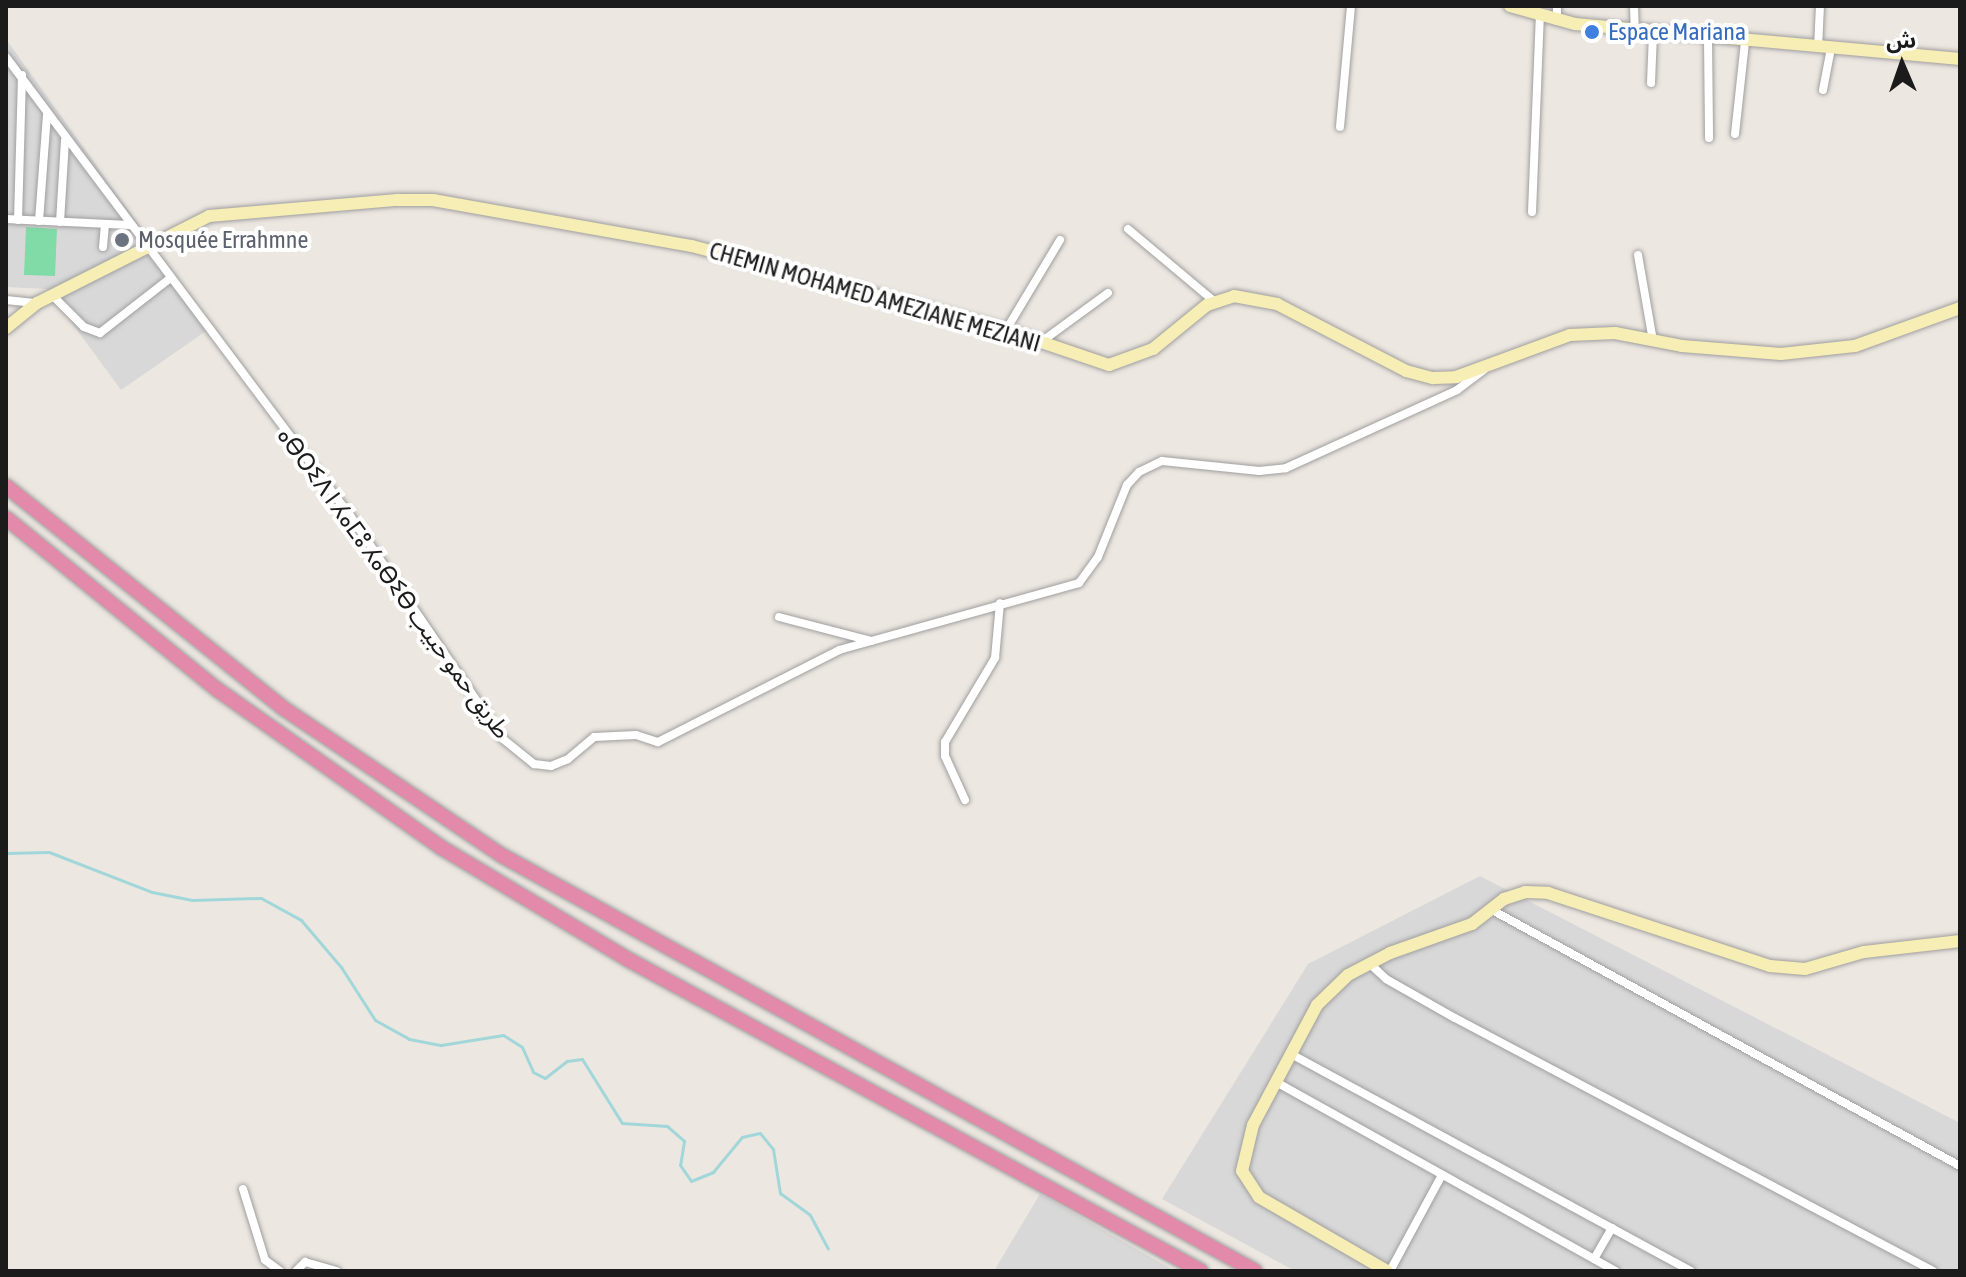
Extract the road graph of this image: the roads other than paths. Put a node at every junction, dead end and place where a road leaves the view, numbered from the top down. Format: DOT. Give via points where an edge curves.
graph roads {
  1 [pos="1351,6"];
  2 [pos="1511,6"];
  3 [pos="1557,6"];
  4 [pos="1634,6"];
  5 [pos="1820,6"];
  6 [pos="1540,17"];
  7 [pos="1557,21"];
  8 [pos="1635,31"];
  9 [pos="1653,33"];
  10 [pos="1708,38"];
  11 [pos="1745,42"];
  12 [pos="1818,48"];
  13 [pos="1831,48"];
  14 [pos="6,57"];
  15 [pos="1960,59"];
  16 [pos="22,75"];
  17 [pos="1651,83"];
  18 [pos="1823,90"];
  19 [pos="47,115"];
  20 [pos="1340,127"];
  21 [pos="1735,134"];
  22 [pos="1709,138"];
  23 [pos="65,139"];
  24 [pos="1532,212"];
  25 [pos="6,219"];
  26 [pos="18,220"];
  27 [pos="39,221"];
  28 [pos="60,222"];
  29 [pos="105,224"];
  30 [pos="129,225"];
  31 [pos="1128,229"];
  32 [pos="1060,240"];
  33 [pos="103,247"];
  34 [pos="146,247"];
  35 [pos="1638,255"];
  36 [pos="169,279"];
  37 [pos="1108,293"];
  38 [pos="52,295"];
  39 [pos="6,300"];
  40 [pos="1215,302"];
  41 [pos="37,303"];
  42 [pos="1960,308"];
  43 [pos="6,328"];
  44 [pos="1006,330"];
  45 [pos="1653,341"];
  46 [pos="1041,342"];
  47 [pos="1492,365"];
  48 [pos="6,486"];
  49 [pos="6,518"];
  50 [pos="1000,603"];
  51 [pos="779,617"];
  52 [pos="872,641"];
  53 [pos="965,800"];
  54 [pos="1492,910"];
  55 [pos="1960,941"];
  56 [pos="1369,963"];
  57 [pos="1291,1054"];
  58 [pos="1276,1082"];
  59 [pos="1960,1166"];
  60 [pos="1442,1175"];
  61 [pos="243,1189"];
  62 [pos="1612,1228"];
  63 [pos="1594,1259"];
  64 [pos="280,1271"];
  65 [pos="296,1271"];
  66 [pos="337,1271"];
  67 [pos="1201,1271"];
  68 [pos="1255,1271"];
  69 [pos="1389,1271"];
  70 [pos="1616,1271"];
  71 [pos="1691,1271"];
  72 [pos="1933,1271"];
  1 -- 20 [label="street"];
  2 -- 6 [label="main road"];
  3 -- 7 [label="street"];
  4 -- 8 [label="street"];
  5 -- 12 [label="street"];
  6 -- 7 [label="main road"];
  6 -- 24 [label="street"];
  7 -- 8 [label="main road"];
  8 -- 9 [label="main road"];
  9 -- 10 [label="main road"];
  9 -- 17 [label="street"];
  10 -- 11 [label="main road"];
  10 -- 22 [label="street"];
  11 -- 12 [label="main road"];
  11 -- 21 [label="street"];
  12 -- 13 [label="main road"];
  13 -- 15 [label="main road"];
  13 -- 18 [label="street"];
  14 -- 16 [label="street, ⴰⴱⵔⵉⴷ ⵏ ⵃⴰⵎⵓ ⵃⴰⴱⵉⴱ طريق حمو حبيب"];
  16 -- 19 [label="street, ⴰⴱⵔⵉⴷ ⵏ ⵃⴰⵎⵓ ⵃⴰⴱⵉⴱ طريق حمو حبيب"];
  16 -- 26 [label="street"];
  19 -- 23 [label="street, ⴰⴱⵔⵉⴷ ⵏ ⵃⴰⵎⵓ ⵃⴰⴱⵉⴱ طريق حمو حبيب"];
  19 -- 27 [label="street"];
  23 -- 28 [label="street"];
  23 -- 30 [label="street, ⴰⴱⵔⵉⴷ ⵏ ⵃⴰⵎⵓ ⵃⴰⴱⵉⴱ طريق حمو حبيب"];
  25 -- 26 [label="street"];
  26 -- 27 [label="street"];
  27 -- 28 [label="street"];
  28 -- 29 [label="street"];
  29 -- 30 [label="street"];
  29 -- 33 [label="street"];
  30 -- 34 [label="street, ⴰⴱⵔⵉⴷ ⵏ ⵃⴰⵎⵓ ⵃⴰⴱⵉⴱ طريق حمو حبيب"];
  31 -- 40 [label="street"];
  32 -- 44 [label="street"];
  34 -- 36 [label="street, ⴰⴱⵔⵉⴷ ⵏ ⵃⴰⵎⵓ ⵃⴰⴱⵉⴱ طريق حمو حبيب"];
  34 -- 38 [label="main road, CHEMIN MOHAMED AMEZIANE MEZIANI"];
  34 -- 44 [label="main road, CHEMIN MOHAMED AMEZIANE MEZIANI" via="209,216 433,200 692,246"];
  35 -- 45 [label="street"];
  36 -- 38 [label="street" via="100,333 84,327"];
  36 -- 52 [label="street, ⴰⴱⵔⵉⴷ ⵏ ⵃⴰⵎⵓ ⵃⴰⴱⵉⴱ طريق حمو حبيب" via="351,517 503,739 534,764 551,766 568,759 594,737 636,735 658,742 839,650"];
  37 -- 46 [label="street"];
  38 -- 41 [label="main road, CHEMIN MOHAMED AMEZIANE MEZIANI"];
  39 -- 41 [label="street"];
  40 -- 46 [label="main road, CHEMIN MOHAMED AMEZIANE MEZIANI" via="1132,360 1109,365"];
  40 -- 47 [label="main road, CHEMIN MOHAMED AMEZIANE MEZIANI" via="1256,296 1406,371 1433,378"];
  41 -- 43 [label="main road, CHEMIN MOHAMED AMEZIANE MEZIANI"];
  42 -- 45 [label="main road, CHEMIN MOHAMED AMEZIANE MEZIANI" via="1855,346 1824,351 1781,354"];
  44 -- 46 [label="main road, CHEMIN MOHAMED AMEZIANE MEZIANI"];
  45 -- 47 [label="main road, CHEMIN MOHAMED AMEZIANE MEZIANI" via="1615,333 1570,335"];
  47 -- 50 [label="street, ⴰⴱⵔⵉⴷ ⵏ ⵃⴰⵎⵓ ⵃⴰⴱⵉⴱ طريق حمو حبيب" via="1457,390 1286,468 1259,471 1162,461 1139,472 1127,485 1098,557 1079,583"];
  48 -- 68 [label="highway" via="283,708 501,855"];
  49 -- 67 [label="highway" via="218,690 453,855 629,960"];
  50 -- 52 [label="street, ⴰⴱⵔⵉⴷ ⵏ ⵃⴰⵎⵓ ⵃⴰⴱⵉⴱ طريق حمو حبيب"];
  50 -- 53 [label="street" via="995,658 945,742 945,756"];
  51 -- 52 [label="street"];
  54 -- 55 [label="main road" via="1525,892 1548,893 1734,956 1805,969 1864,952"];
  54 -- 56 [label="main road" via="1472,924"];
  54 -- 59 [label="street"];
  56 -- 57 [label="main road" via="1317,1005"];
  56 -- 72 [label="street" via="1455,1018"];
  57 -- 58 [label="main road"];
  57 -- 62 [label="street"];
  58 -- 60 [label="street"];
  58 -- 69 [label="main road" via="1243,1153 1247,1184 1259,1197"];
  60 -- 63 [label="street"];
  60 -- 69 [label="street"];
  61 -- 64 [label="street" via="265,1260"];
  62 -- 63 [label="street"];
  62 -- 71 [label="street"];
  63 -- 70 [label="street"];
  65 -- 66 [label="street" via="305,1262"];
}
